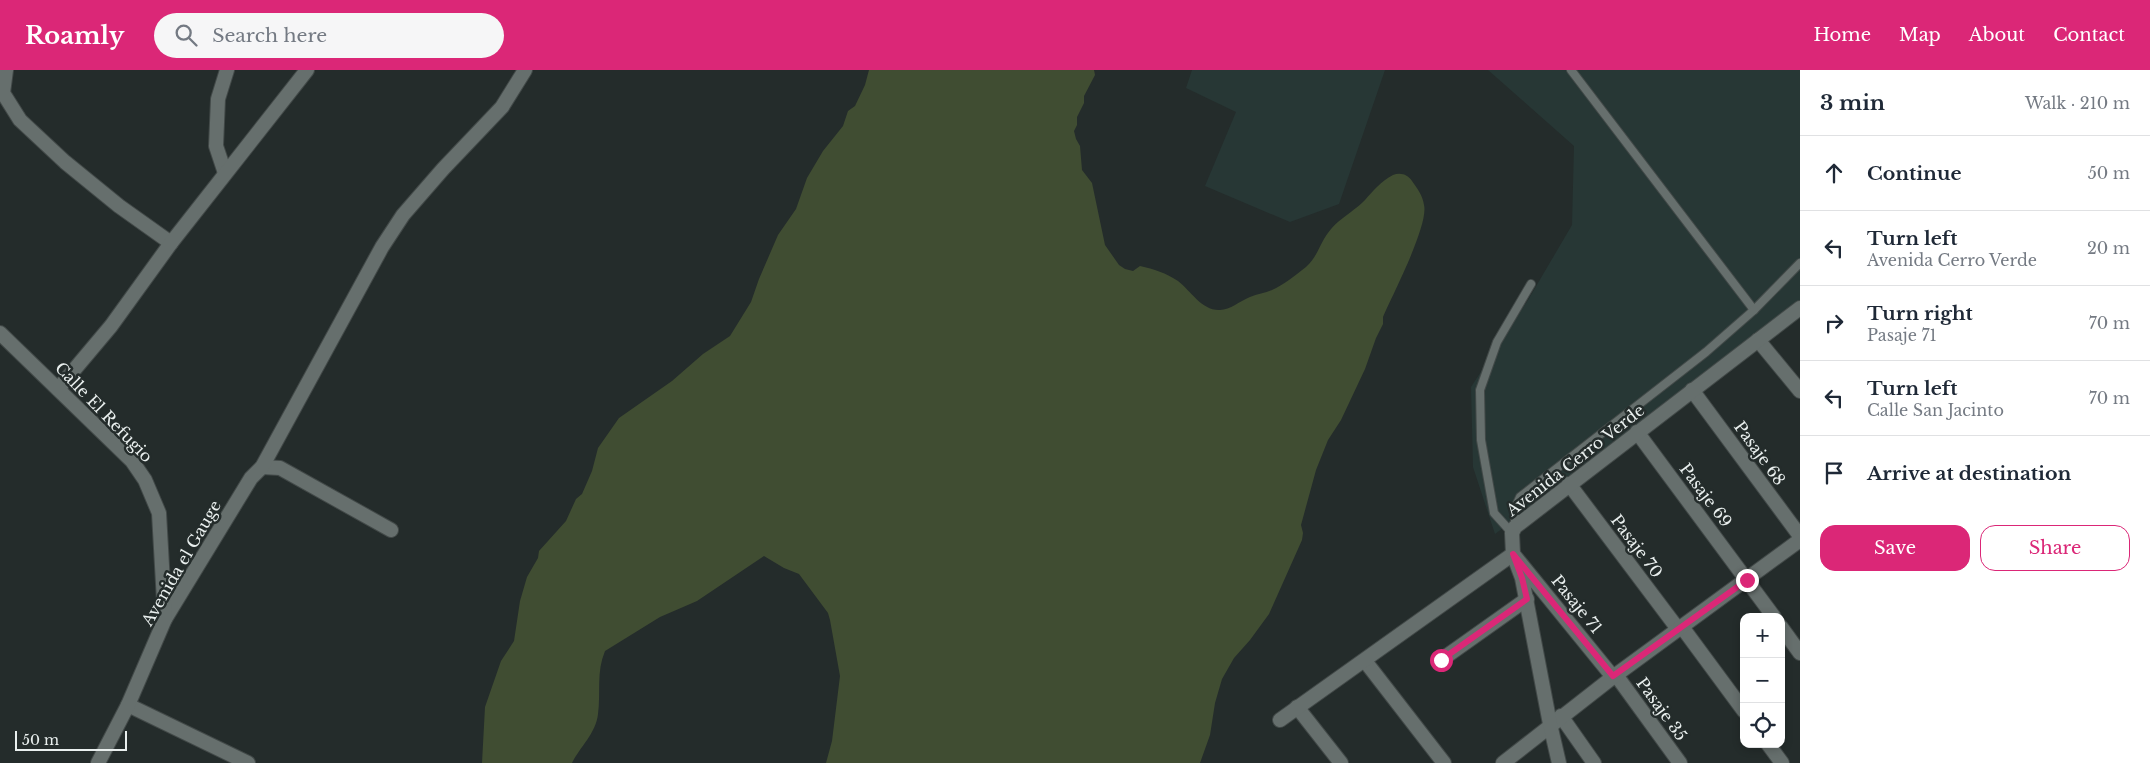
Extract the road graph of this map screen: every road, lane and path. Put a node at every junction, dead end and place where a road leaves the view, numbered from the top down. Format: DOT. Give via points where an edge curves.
graph roads {
  1 [pos="6,70"];
  2 [pos="227,70"];
  3 [pos="307,70"];
  4 [pos="524,70"];
  5 [pos="1571,70"];
  6 [pos="225,173"];
  7 [pos="171,243"];
  8 [pos="1800,263"];
  9 [pos="1531,284"];
  10 [pos="1800,308"];
  11 [pos="1754,310"];
  12 [pos="0,333"];
  13 [pos="1758,340"];
  14 [pos="58,389"];
  15 [pos="1692,390"];
  16 [pos="1800,391"];
  17 [pos="1637,432"];
  18 [pos="262,467"];
  19 [pos="1569,484"];
  20 [pos="391,530"];
  21 [pos="1514,530"];
  22 [pos="1800,538"];
  23 [pos="1513,554"];
  24 [pos="1747,580"];
  25 [pos="1527,599"];
  26 [pos="1771,613"];
  27 [pos="165,619"];
  28 [pos="1680,628"];
  29 [pos="1785,632"];
  30 [pos="1800,653"];
  31 [pos="1365,660"];
  32 [pos="1441,660"];
  33 [pos="1614,676"];
  34 [pos="128,705"];
  35 [pos="1740,706"];
  36 [pos="1297,707"];
  37 [pos="1562,716"];
  38 [pos="1280,720"];
  39 [pos="1550,724"];
  40 [pos="1771,748"];
  41 [pos="98,763"];
  42 [pos="248,763"];
  43 [pos="1341,763"];
  44 [pos="1444,763"];
  45 [pos="1503,763"];
  46 [pos="1559,763"];
  47 [pos="1594,763"];
  48 [pos="1680,763"];
  49 [pos="1782,763"];
  1 -- 7 [label="street" via="3,93 20,120 119,206"];
  2 -- 6 [label="street" via="218,99 216,146"];
  3 -- 6 [label="street"];
  4 -- 18 [label="street, Avenida el Gauge" via="502,107 443,170 382,247"];
  5 -- 11 [label="lane"];
  6 -- 7 [label="street"];
  7 -- 14 [label="street" via="111,326"];
  8 -- 11 [label="lane"];
  9 -- 21 [label="lane" via="1497,342 1480,390 1481,440 1494,514"];
  10 -- 13 [label="street, Avenida Cerro Verde"];
  11 -- 21 [label="lane" via="1706,352 1520,496 1515,508"];
  12 -- 14 [label="street, Calle El Refugio"];
  13 -- 15 [label="street, Avenida Cerro Verde"];
  13 -- 16 [label="street"];
  14 -- 27 [label="street, Calle El Refugio" via="132,461 145,480 158,513"];
  15 -- 17 [label="street, Avenida Cerro Verde"];
  15 -- 22 [label="street, Pasaje 68"];
  17 -- 19 [label="street, Avenida Cerro Verde"];
  17 -- 24 [label="street, Pasaje 69"];
  18 -- 20 [label="street" via="280,468"];
  18 -- 27 [label="street, Avenida el Gauge" via="251,478"];
  19 -- 21 [label="street, Avenida Cerro Verde"];
  19 -- 28 [label="street, Pasaje 70"];
  21 -- 23 [label="street, Avenida Cerro Verde"];
  22 -- 24 [label="street"];
  23 -- 25 [label="street, Avenida Cerro Verde"];
  23 -- 31 [label="street"];
  23 -- 33 [label="street, Pasaje 71"];
  24 -- 26 [label="street, Pasaje 69"];
  24 -- 28 [label="street"];
  25 -- 32 [label="street"];
  25 -- 39 [label="street, Avenida Cerro Verde"];
  27 -- 34 [label="street, Avenida el Gauge"];
  28 -- 33 [label="street"];
  28 -- 35 [label="street, Pasaje 70"];
  29 -- 30 [label="street"];
  31 -- 36 [label="street"];
  31 -- 44 [label="street"];
  33 -- 37 [label="street"];
  33 -- 48 [label="street, Pasaje 35"];
  34 -- 41 [label="street, Avenida el Gauge"];
  34 -- 42 [label="street"];
  36 -- 38 [label="street"];
  36 -- 43 [label="street"];
  37 -- 39 [label="street"];
  37 -- 47 [label="street"];
  39 -- 45 [label="street"];
  39 -- 46 [label="street, Avenida Cerro Verde"];
  40 -- 49 [label="street"];
}
